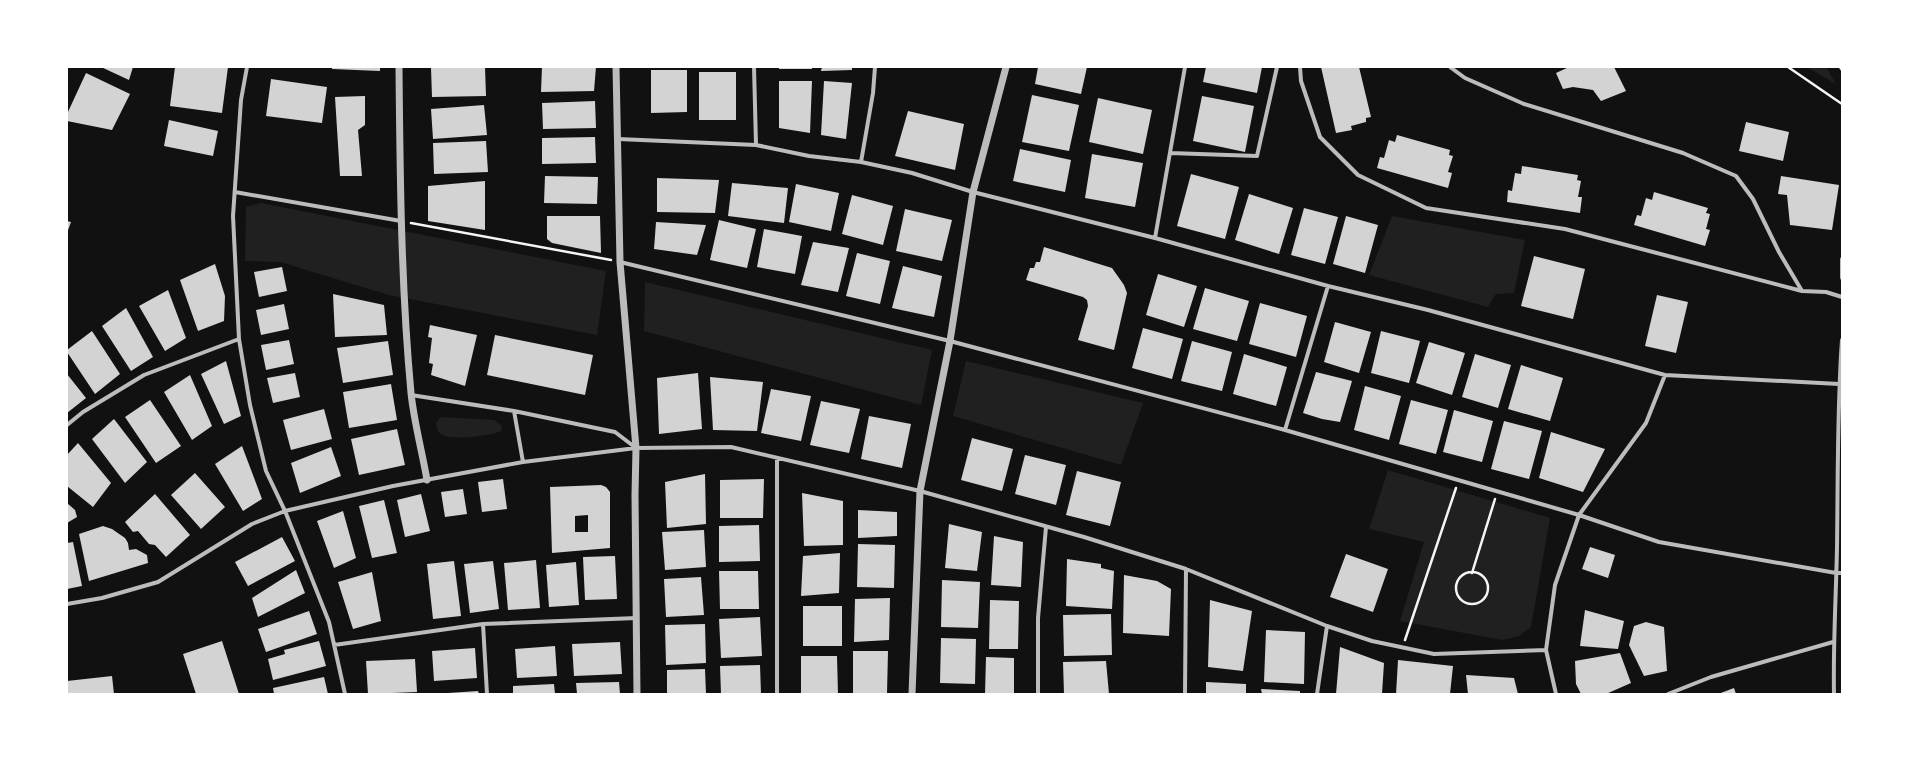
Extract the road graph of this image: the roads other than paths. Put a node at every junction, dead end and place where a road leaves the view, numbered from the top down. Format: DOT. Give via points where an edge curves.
graph roads {
  1 [pos="248,67"];
  2 [pos="399,67"];
  3 [pos="616,67"];
  4 [pos="754,67"];
  5 [pos="875,67"];
  6 [pos="1006,67"];
  7 [pos="1185,67"];
  8 [pos="1277,67"];
  9 [pos="1300,67"];
  10 [pos="1450,67"];
  11 [pos="618,139"];
  12 [pos="756,145"];
  13 [pos="1170,153"];
  14 [pos="861,162"];
  15 [pos="235,192"];
  16 [pos="973,192"];
  17 [pos="401,221"];
  18 [pos="1155,238"];
  19 [pos="1842,259"];
  20 [pos="620,262"];
  21 [pos="1842,278"];
  22 [pos="1328,286"];
  23 [pos="1802,291"];
  24 [pos="1842,297"];
  25 [pos="239,339"];
  26 [pos="1842,340"];
  27 [pos="950,342"];
  28 [pos="1665,375"];
  29 [pos="1839,384"];
  30 [pos="411,395"];
  31 [pos="514,411"];
  32 [pos="67,425"];
  33 [pos="1285,430"];
  34 [pos="636,448"];
  35 [pos="778,458"];
  36 [pos="523,462"];
  37 [pos="1840,466"];
  38 [pos="427,480"];
  39 [pos="920,491"];
  40 [pos="285,511"];
  41 [pos="1579,514"];
  42 [pos="1046,528"];
  43 [pos="1186,569"];
  44 [pos="1836,573"];
  45 [pos="1842,573"];
  46 [pos="67,604"];
  47 [pos="637,618"];
  48 [pos="483,624"];
  49 [pos="1327,626"];
  50 [pos="1833,642"];
  51 [pos="334,645"];
  52 [pos="1546,650"];
  53 [pos="345,694"];
  54 [pos="487,694"];
  55 [pos="637,694"];
  56 [pos="778,694"];
  57 [pos="912,694"];
  58 [pos="1038,694"];
  59 [pos="1184,694"];
  60 [pos="1317,694"];
  61 [pos="1556,694"];
  62 [pos="1668,694"];
  63 [pos="1834,694"];
  1 -- 15 [label="street" via="241,100"];
  2 -- 17 [label="street"];
  3 -- 11 [label="street"];
  4 -- 12 [label="street"];
  5 -- 14 [label="street"];
  6 -- 16 [label="street"];
  7 -- 13 [label="street"];
  8 -- 13 [label="street" via="1257,156"];
  9 -- 23 [label="street" via="1301,81 1320,137 1358,175 1426,208 1565,229"];
  10 -- 23 [label="street" via="1465,78 1524,104 1683,153 1736,176 1753,199"];
  11 -- 12 [label="street"];
  11 -- 20 [label="street"];
  12 -- 14 [label="street" via="809,156"];
  13 -- 18 [label="street"];
  14 -- 16 [label="street" via="912,173"];
  15 -- 17 [label="street"];
  15 -- 25 [label="street" via="233,216"];
  16 -- 18 [label="street"];
  16 -- 27 [label="street"];
  17 -- 30 [label="street"];
  18 -- 22 [label="street"];
  19 -- 21 [label="street"];
  20 -- 27 [label="street"];
  20 -- 34 [label="street"];
  22 -- 28 [label="street" via="1428,310"];
  22 -- 33 [label="street"];
  23 -- 24 [label="street" via="1826,292"];
  25 -- 32 [label="street" via="144,375 83,412"];
  25 -- 40 [label="street" via="250,405 266,471"];
  26 -- 29 [label="street"];
  27 -- 33 [label="street"];
  27 -- 39 [label="street"];
  28 -- 29 [label="street"];
  28 -- 41 [label="street" via="1646,423"];
  29 -- 37 [label="street"];
  30 -- 31 [label="street"];
  30 -- 38 [label="street"];
  31 -- 34 [label="street" via="615,432"];
  31 -- 36 [label="street"];
  33 -- 41 [label="street"];
  34 -- 35 [label="street" via="731,447"];
  34 -- 36 [label="street"];
  34 -- 47 [label="street" via="634,495"];
  35 -- 39 [label="street"];
  35 -- 56 [label="street"];
  36 -- 38 [label="street"];
  37 -- 44 [label="street"];
  38 -- 40 [label="street"];
  39 -- 42 [label="street"];
  39 -- 57 [label="street"];
  40 -- 46 [label="street" via="252,524 158,582 102,598"];
  40 -- 51 [label="street" via="329,622"];
  41 -- 44 [label="street" via="1659,542"];
  41 -- 52 [label="street" via="1554,586"];
  42 -- 43 [label="street" via="1084,537"];
  42 -- 58 [label="street" via="1038,618"];
  43 -- 49 [label="street"];
  43 -- 59 [label="street"];
  44 -- 45 [label="street"];
  44 -- 50 [label="street"];
  47 -- 48 [label="street"];
  47 -- 55 [label="street"];
  48 -- 51 [label="street"];
  48 -- 54 [label="street"];
  49 -- 52 [label="street" via="1372,641 1434,654"];
  49 -- 60 [label="street"];
  50 -- 62 [label="street" via="1711,677"];
  50 -- 63 [label="street"];
  51 -- 53 [label="street"];
  52 -- 61 [label="street"];
}
